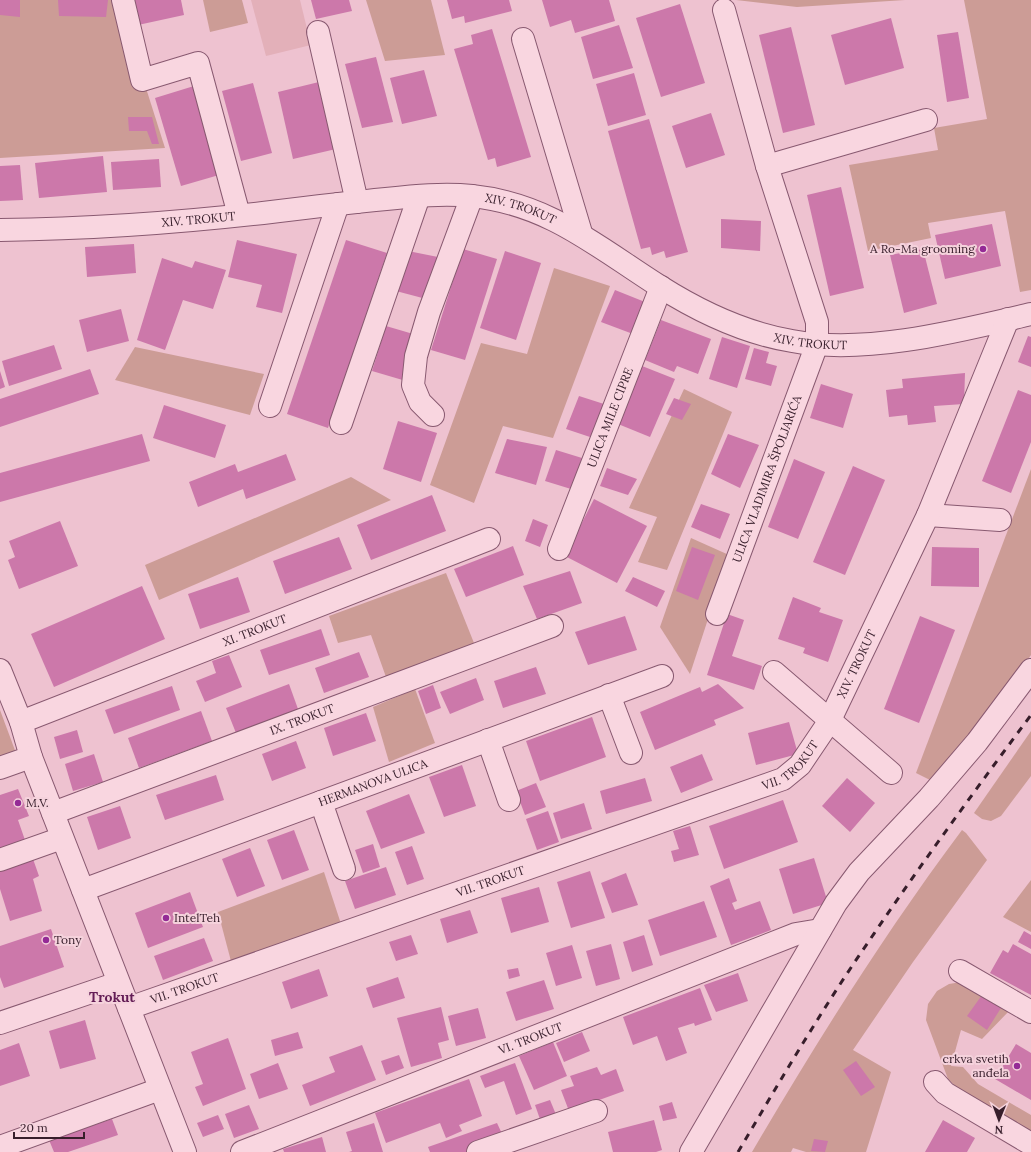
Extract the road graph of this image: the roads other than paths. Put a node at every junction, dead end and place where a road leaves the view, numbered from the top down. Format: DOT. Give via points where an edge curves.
graph roads {
  1 [pos="123,0"];
  2 [pos="724,10"];
  3 [pos="318,32"];
  4 [pos="523,39"];
  5 [pos="926,120"];
  6 [pos="767,166"];
  7 [pos="419,196"];
  8 [pos="472,196"];
  9 [pos="347,203"];
  10 [pos="239,216"];
  11 [pos="0,230"];
  12 [pos="581,233"];
  13 [pos="661,287"];
  14 [pos="1031,314"];
  15 [pos="1008,319"];
  16 [pos="817,344"];
  17 [pos="270,406"];
  18 [pos="433,415"];
  19 [pos="341,423"];
  20 [pos="928,515"];
  21 [pos="1000,520"];
  22 [pos="489,539"];
  23 [pos="559,549"];
  24 [pos="717,614"];
  25 [pos="552,626"];
  26 [pos="1031,670"];
  27 [pos="774,672"];
  28 [pos="662,676"];
  29 [pos="1,678"];
  30 [pos="609,695"];
  31 [pos="21,722"];
  32 [pos="829,722"];
  33 [pos="488,740"];
  34 [pos="631,753"];
  35 [pos="31,757"];
  36 [pos="0,768"];
  37 [pos="891,773"];
  38 [pos="509,800"];
  39 [pos="321,802"];
  40 [pos="53,813"];
  41 [pos="62,838"];
  42 [pos="0,860"];
  43 [pos="344,869"];
  44 [pos="83,890"];
  45 [pos="820,930"];
  46 [pos="960,970"];
  47 [pos="118,983"];
  48 [pos="129,1008"];
  49 [pos="1031,1012"];
  50 [pos="0,1023"];
  51 [pos="935,1082"];
  52 [pos="160,1089"];
  53 [pos="596,1111"];
  54 [pos="1031,1144"];
  55 [pos="0,1147"];
  56 [pos="185,1152"];
  57 [pos="242,1152"];
  58 [pos="478,1152"];
  59 [pos="690,1152"];
  1 -- 10 [label="street" via="142,80 198,63"];
  2 -- 6 [label="street"];
  3 -- 9 [label="street"];
  4 -- 12 [label="street"];
  5 -- 6 [label="street"];
  6 -- 16 [label="street" via="817,322"];
  7 -- 8 [label="street, XIV. TROKUT"];
  7 -- 9 [label="street, XIV. TROKUT"];
  7 -- 19 [label="street"];
  8 -- 12 [label="street, XIV. TROKUT" via="540,213"];
  8 -- 18 [label="street" via="429,312 415,361 413,385 420,402"];
  9 -- 10 [label="street, XIV. TROKUT"];
  9 -- 17 [label="street"];
  10 -- 11 [label="street, XIV. TROKUT" via="89,229"];
  12 -- 13 [label="street, XIV. TROKUT"];
  13 -- 16 [label="street, XIV. TROKUT" via="726,322 792,341"];
  13 -- 23 [label="street, ULICA MILE CIPRE"];
  14 -- 15 [label="street, XIV. TROKUT"];
  15 -- 16 [label="street, XIV. TROKUT" via="900,342"];
  15 -- 20 [label="street, XIV. TROKUT"];
  16 -- 24 [label="street, ULICA VLADIMIRA ŠPOLJARIĆA"];
  20 -- 21 [label="street"];
  20 -- 32 [label="street, XIV. TROKUT"];
  22 -- 31 [label="street, XI. TROKUT"];
  25 -- 40 [label="street, IX. TROKUT"];
  26 -- 45 [label="street" via="977,742 929,798 859,872"];
  27 -- 32 [label="street"];
  28 -- 30 [label="street, HERMANOVA ULICA"];
  29 -- 31 [label="street"];
  30 -- 33 [label="street, HERMANOVA ULICA"];
  30 -- 34 [label="street"];
  31 -- 35 [label="street"];
  32 -- 37 [label="street"];
  32 -- 48 [label="street, VII. TROKUT" via="800,765 783,779"];
  33 -- 38 [label="street"];
  33 -- 39 [label="street, HERMANOVA ULICA"];
  35 -- 36 [label="street"];
  35 -- 40 [label="street"];
  39 -- 43 [label="street"];
  39 -- 44 [label="street, HERMANOVA ULICA"];
  40 -- 41 [label="street"];
  41 -- 42 [label="street"];
  41 -- 44 [label="street"];
  44 -- 47 [label="street"];
  45 -- 57 [label="street, VI. TROKUT" via="796,934"];
  45 -- 59 [label="street"];
  46 -- 49 [label="street"];
  47 -- 48 [label="street"];
  47 -- 50 [label="street"];
  48 -- 52 [label="street"];
  51 -- 54 [label="street" via="945,1093"];
  52 -- 55 [label="street"];
  52 -- 56 [label="street"];
  53 -- 58 [label="street"];
}
